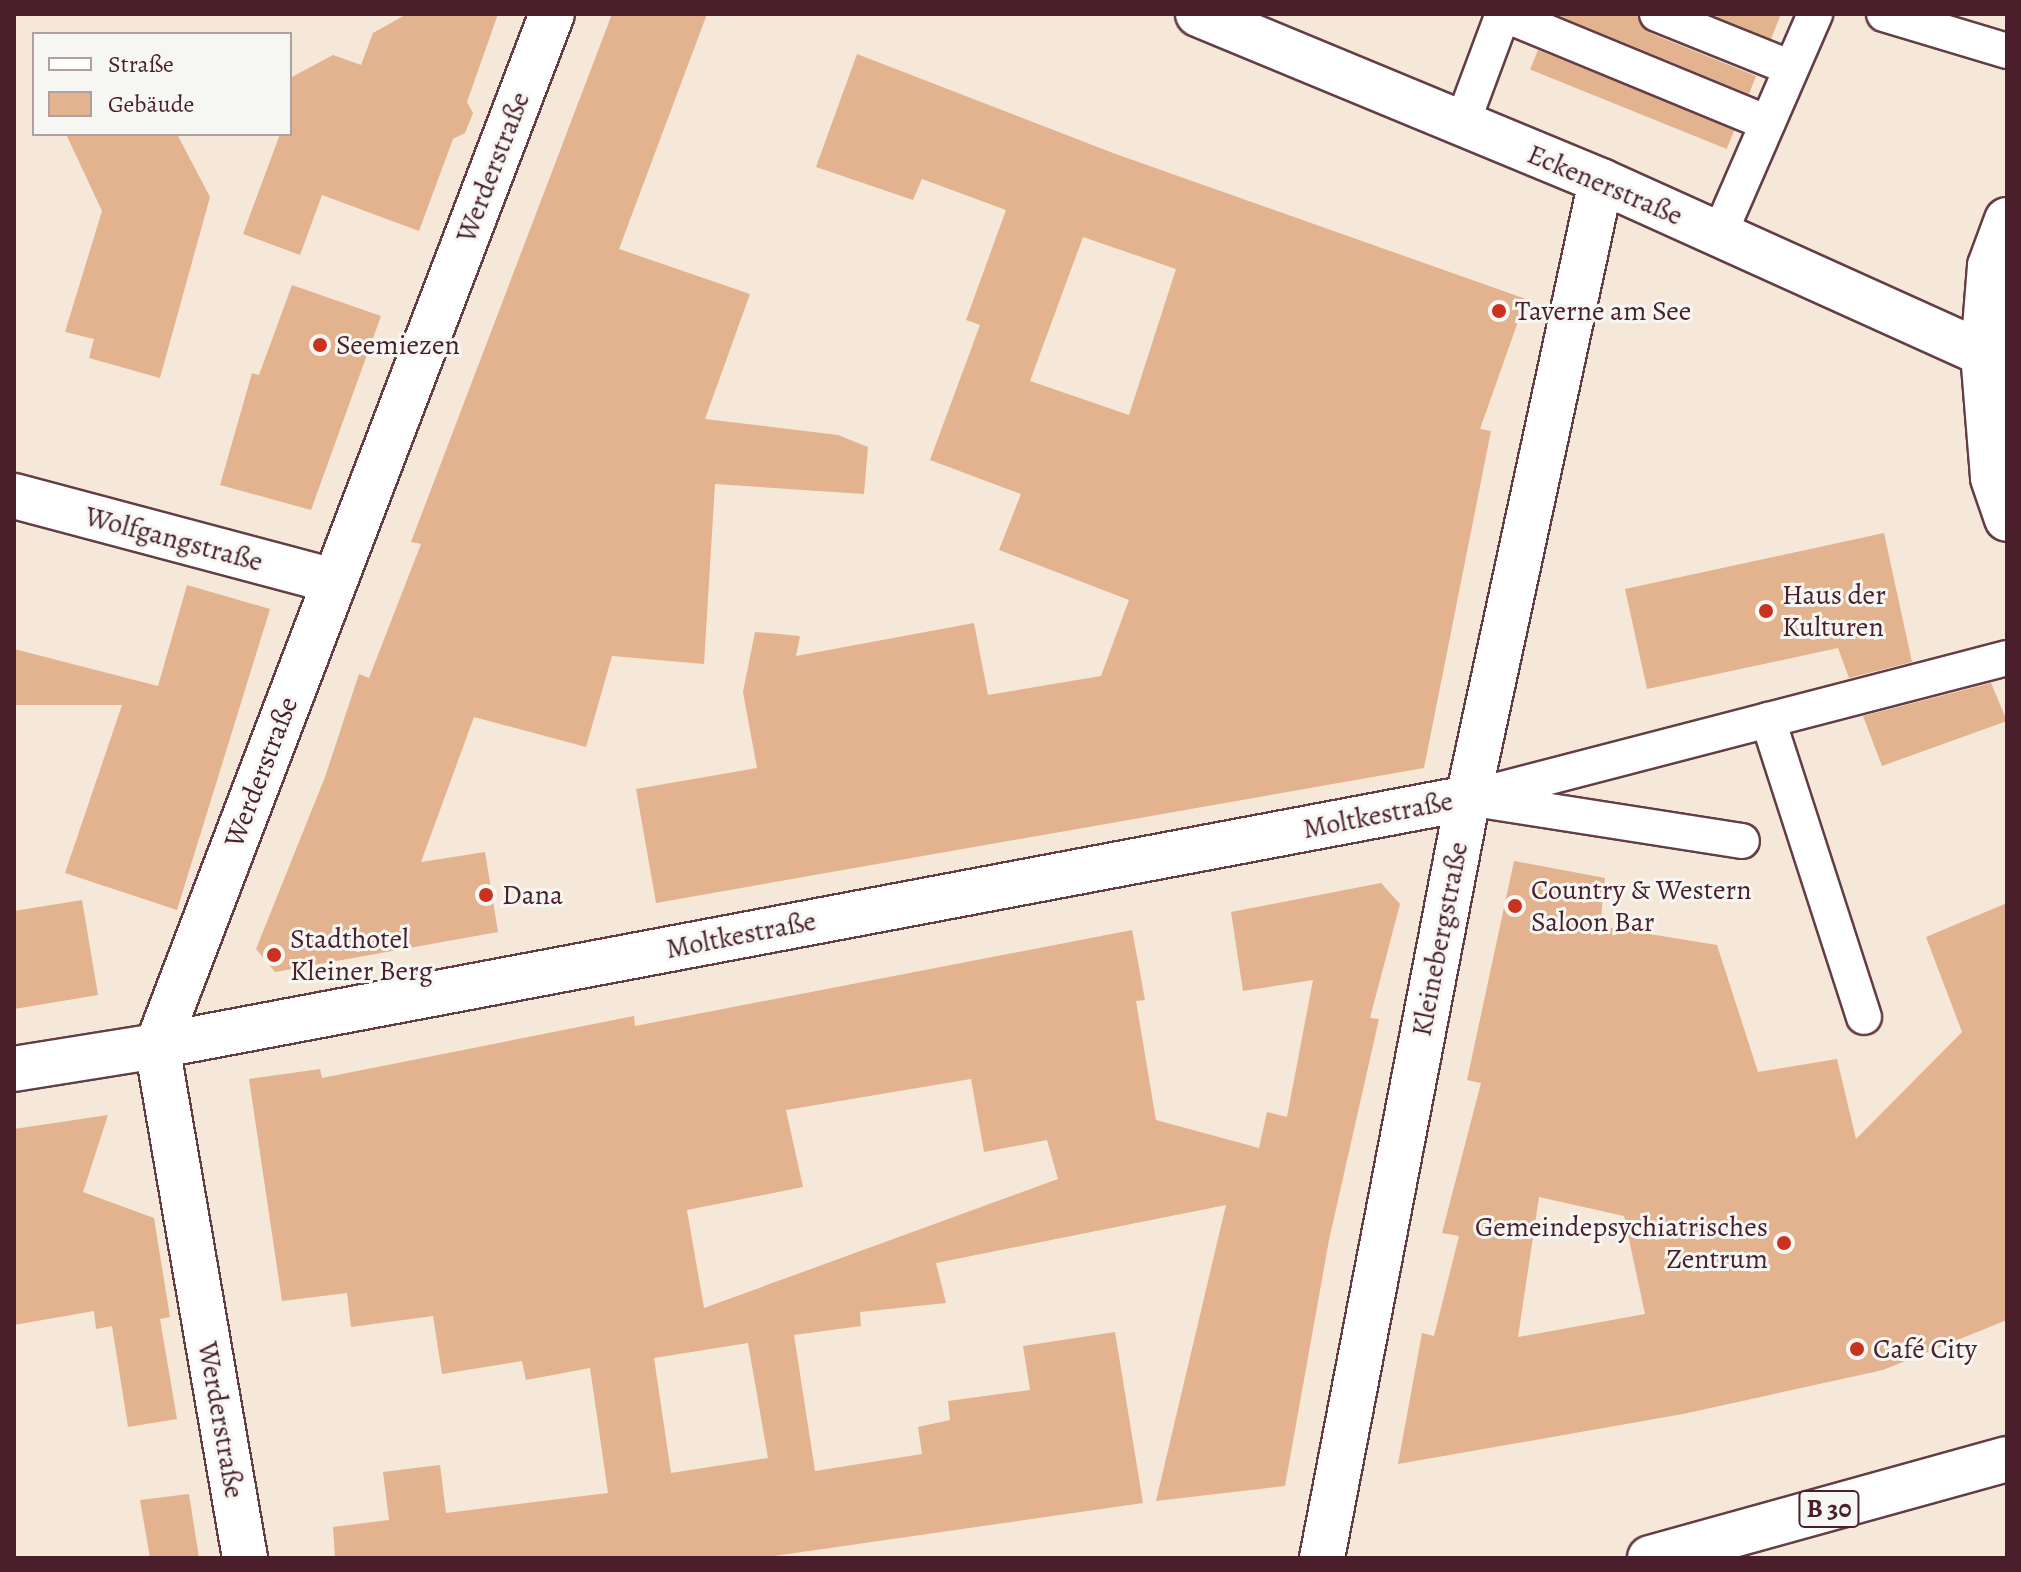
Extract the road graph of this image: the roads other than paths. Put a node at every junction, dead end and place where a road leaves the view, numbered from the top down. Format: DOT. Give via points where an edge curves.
graph roads {
  1 [pos="552,14"];
  2 [pos="1198,14"];
  3 [pos="1503,14"];
  4 [pos="1657,14"];
  5 [pos="1815,14"];
  6 [pos="1884,14"];
  7 [pos="2007,51"];
  8 [pos="1791,68"];
  9 [pos="1767,123"];
  10 [pos="1462,124"];
  11 [pos="1601,181"];
  12 [pos="2007,220"];
  13 [pos="1719,235"];
  14 [pos="1995,358"];
  15 [pos="14,496"];
  16 [pos="2007,519"];
  17 [pos="334,581"];
  18 [pos="2007,658"];
  19 [pos="1768,720"];
  20 [pos="1468,798"];
  21 [pos="1742,841"];
  22 [pos="1864,1017"];
  23 [pos="157,1046"];
  24 [pos="14,1069"];
  25 [pos="2007,1459"];
  26 [pos="245,1558"];
  27 [pos="1322,1558"];
  28 [pos="1650,1558"];
  1 -- 17 [label="street, Werderstraße"];
  2 -- 10 [label="street, Eckenerstraße"];
  3 -- 9 [label="lane"];
  3 -- 10 [label="lane"];
  4 -- 8 [label="lane"];
  5 -- 8 [label="lane"];
  6 -- 7 [label="lane"];
  8 -- 9 [label="lane"];
  9 -- 13 [label="lane"];
  10 -- 11 [label="street, Eckenerstraße"];
  11 -- 13 [label="street, Eckenerstraße"];
  11 -- 20 [label="street, Kleinebergstraße"];
  12 -- 14 [label="street" via="1990,266"];
  13 -- 14 [label="street, Eckenerstraße"];
  14 -- 16 [label="street" via="1993,478"];
  15 -- 17 [label="street, Wolfgangstraße"];
  17 -- 23 [label="street, Werderstraße"];
  18 -- 19 [label="lane"];
  19 -- 20 [label="lane"];
  19 -- 22 [label="lane"];
  20 -- 21 [label="lane"];
  20 -- 23 [label="street, Moltkestraße"];
  20 -- 27 [label="street, Kleinebergstraße"];
  23 -- 24 [label="street, Moltkestraße"];
  23 -- 26 [label="street, Werderstraße"];
  25 -- 28 [label="street, B 30"];
}
